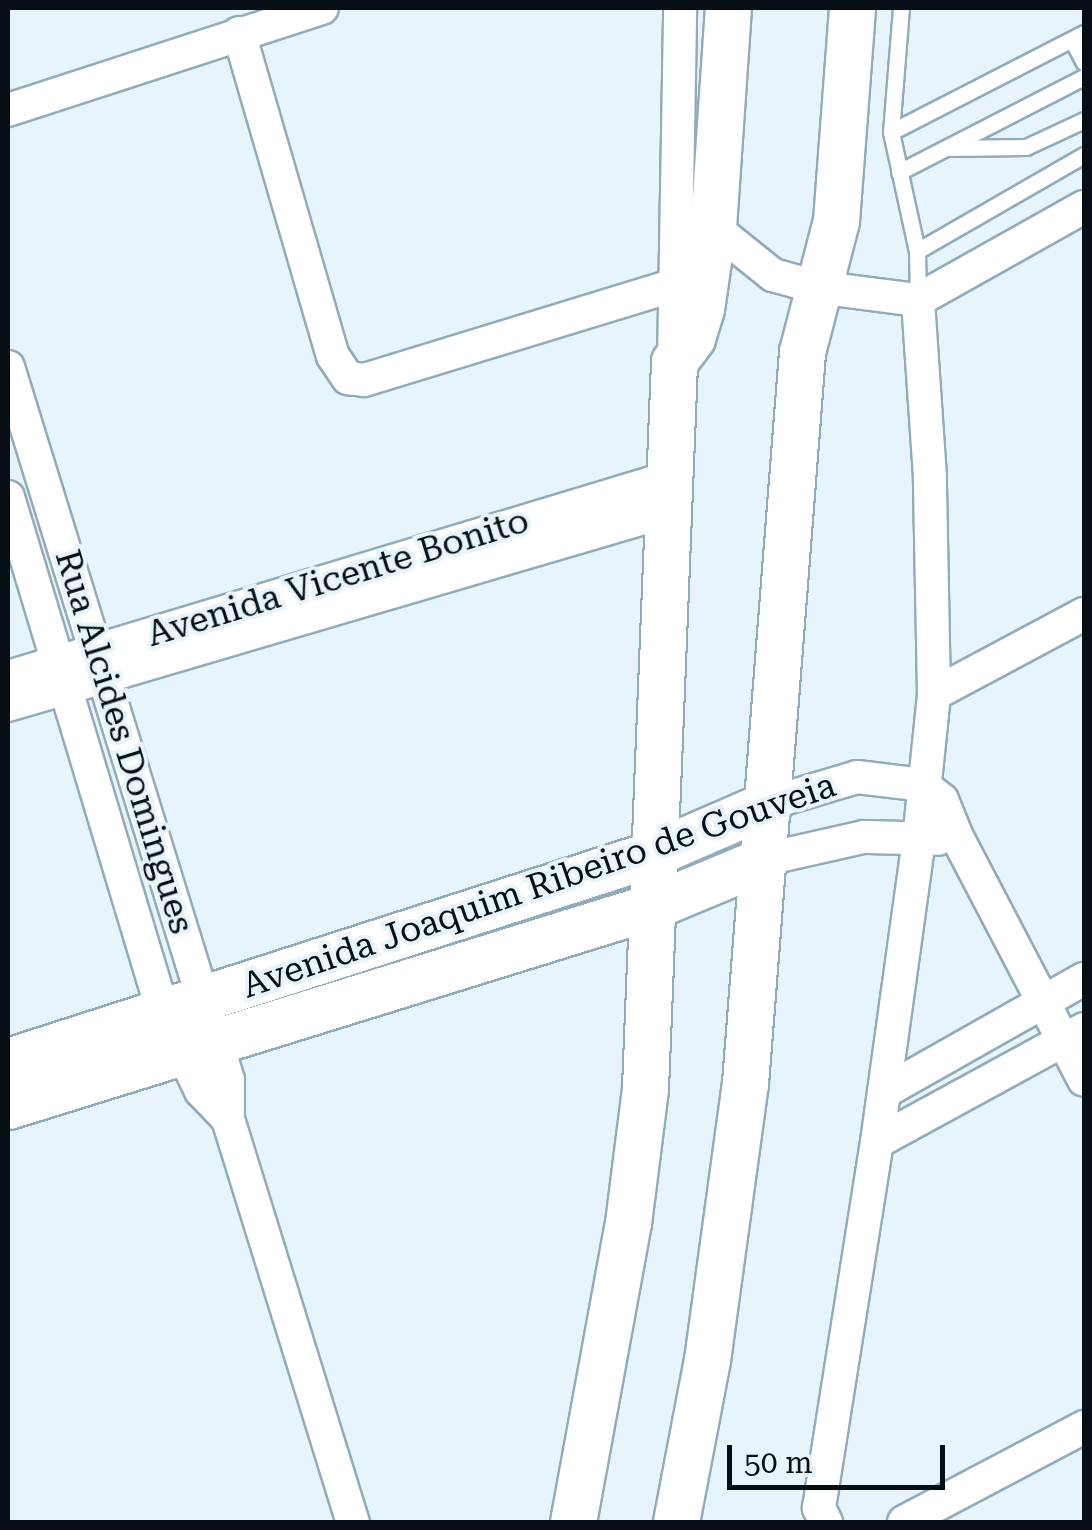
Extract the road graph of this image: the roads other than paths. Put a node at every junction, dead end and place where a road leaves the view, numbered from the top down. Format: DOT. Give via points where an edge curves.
graph roads {
  1 [pos="322,8"];
  2 [pos="680,8"];
  3 [pos="728,8"];
  4 [pos="852,8"];
  5 [pos="901,8"];
  6 [pos="239,33"];
  7 [pos="1078,36"];
  8 [pos="1084,63"];
  9 [pos="1084,77"];
  10 [pos="8,110"];
  11 [pos="1084,120"];
  12 [pos="891,132"];
  13 [pos="948,148"];
  14 [pos="1084,155"];
  15 [pos="899,172"];
  16 [pos="1084,208"];
  17 [pos="713,227"];
  18 [pos="917,251"];
  19 [pos="674,285"];
  20 [pos="816,288"];
  21 [pos="918,300"];
  22 [pos="674,362"];
  23 [pos="8,367"];
  24 [pos="668,494"];
  25 [pos="8,498"];
  26 [pos="1084,614"];
  27 [pos="100,663"];
  28 [pos="61,675"];
  29 [pos="8,678"];
  30 [pos="934,694"];
  31 [pos="8,704"];
  32 [pos="923,786"];
  33 [pos="770,803"];
  34 [pos="150,823"];
  35 [pos="108,837"];
  36 [pos="957,837"];
  37 [pos="919,840"];
  38 [pos="655,853"];
  39 [pos="766,859"];
  40 [pos="653,906"];
  41 [pos="1084,980"];
  42 [pos="1043,1003"];
  43 [pos="191,1026"];
  44 [pos="1074,1035"];
  45 [pos="8,1061"];
  46 [pos="1084,1080"];
  47 [pos="884,1092"];
  48 [pos="8,1106"];
  49 [pos="877,1142"];
  50 [pos="1084,1427"];
  51 [pos="354,1522"];
  52 [pos="573,1522"];
  53 [pos="676,1522"];
  54 [pos="826,1522"];
  55 [pos="904,1522"];
  1 -- 6 [label="street"];
  2 -- 19 [label="street"];
  3 -- 17 [label="main road"];
  4 -- 20 [label="main road" via="836,221"];
  5 -- 12 [label="lane"];
  6 -- 10 [label="street"];
  6 -- 19 [label="street" via="333,356 348,378 364,380"];
  7 -- 8 [label="lane"];
  7 -- 12 [label="lane"];
  9 -- 13 [label="lane"];
  11 -- 13 [label="lane" via="1026,147"];
  12 -- 15 [label="lane"];
  13 -- 15 [label="lane"];
  14 -- 18 [label="lane"];
  15 -- 18 [label="lane"];
  16 -- 21 [label="street"];
  17 -- 20 [label="street" via="773,276"];
  17 -- 22 [label="main road" via="696,330"];
  18 -- 21 [label="lane"];
  19 -- 22 [label="street"];
  20 -- 21 [label="street"];
  20 -- 33 [label="main road" via="802,352"];
  21 -- 30 [label="street"];
  22 -- 24 [label="main road"];
  23 -- 27 [label="street, Rua Alcides Domingues"];
  24 -- 27 [label="street, Avenida Vicente Bonito"];
  24 -- 38 [label="main road"];
  25 -- 28 [label="street, Rua Alcides Domingues"];
  26 -- 30 [label="street"];
  27 -- 28 [label="street, Avenida Vicente Bonito"];
  27 -- 34 [label="street, Rua Alcides Domingues"];
  28 -- 29 [label="street, Avenida Vicente Bonito"];
  28 -- 31 [label="street, Avenida Vicente Bonito"];
  28 -- 35 [label="street, Rua Alcides Domingues"];
  30 -- 32 [label="street"];
  32 -- 33 [label="street, Avenida Joaquim Ribeiro de Gouveia" via="857,777"];
  32 -- 36 [label="street" via="942,800"];
  32 -- 37 [label="street"];
  33 -- 38 [label="main road, Avenida Joaquim Ribeiro de Gouveia"];
  33 -- 39 [label="main road"];
  34 -- 35 [label="street"];
  34 -- 43 [label="street, Rua Alcides Domingues"];
  35 -- 43 [label="street, Rua Alcides Domingues"];
  36 -- 37 [label="street, Avenida Joaquim Ribeiro de Gouveia"];
  36 -- 42 [label="street"];
  37 -- 39 [label="street, Avenida Joaquim Ribeiro de Gouveia" via="864,837"];
  37 -- 47 [label="street"];
  38 -- 40 [label="main road"];
  38 -- 43 [label="main road, Avenida Joaquim Ribeiro de Gouveia"];
  39 -- 40 [label="main road, Avenida Joaquim Ribeiro de Gouveia"];
  39 -- 53 [label="main road" via="722,1260"];
  40 -- 43 [label="main road, Avenida Joaquim Ribeiro de Gouveia"];
  40 -- 52 [label="main road" via="637,1154"];
  41 -- 42 [label="street"];
  42 -- 44 [label="street"];
  42 -- 47 [label="street"];
  43 -- 45 [label="main road, Avenida Joaquim Ribeiro de Gouveia"];
  43 -- 48 [label="main road, Avenida Joaquim Ribeiro de Gouveia"];
  43 -- 51 [label="street, Rua Alcides Domingues" via="201,1091 228,1120"];
  44 -- 46 [label="street"];
  44 -- 49 [label="street"];
  47 -- 49 [label="street"];
  49 -- 54 [label="street" via="820,1508"];
  50 -- 55 [label="street"];
}
